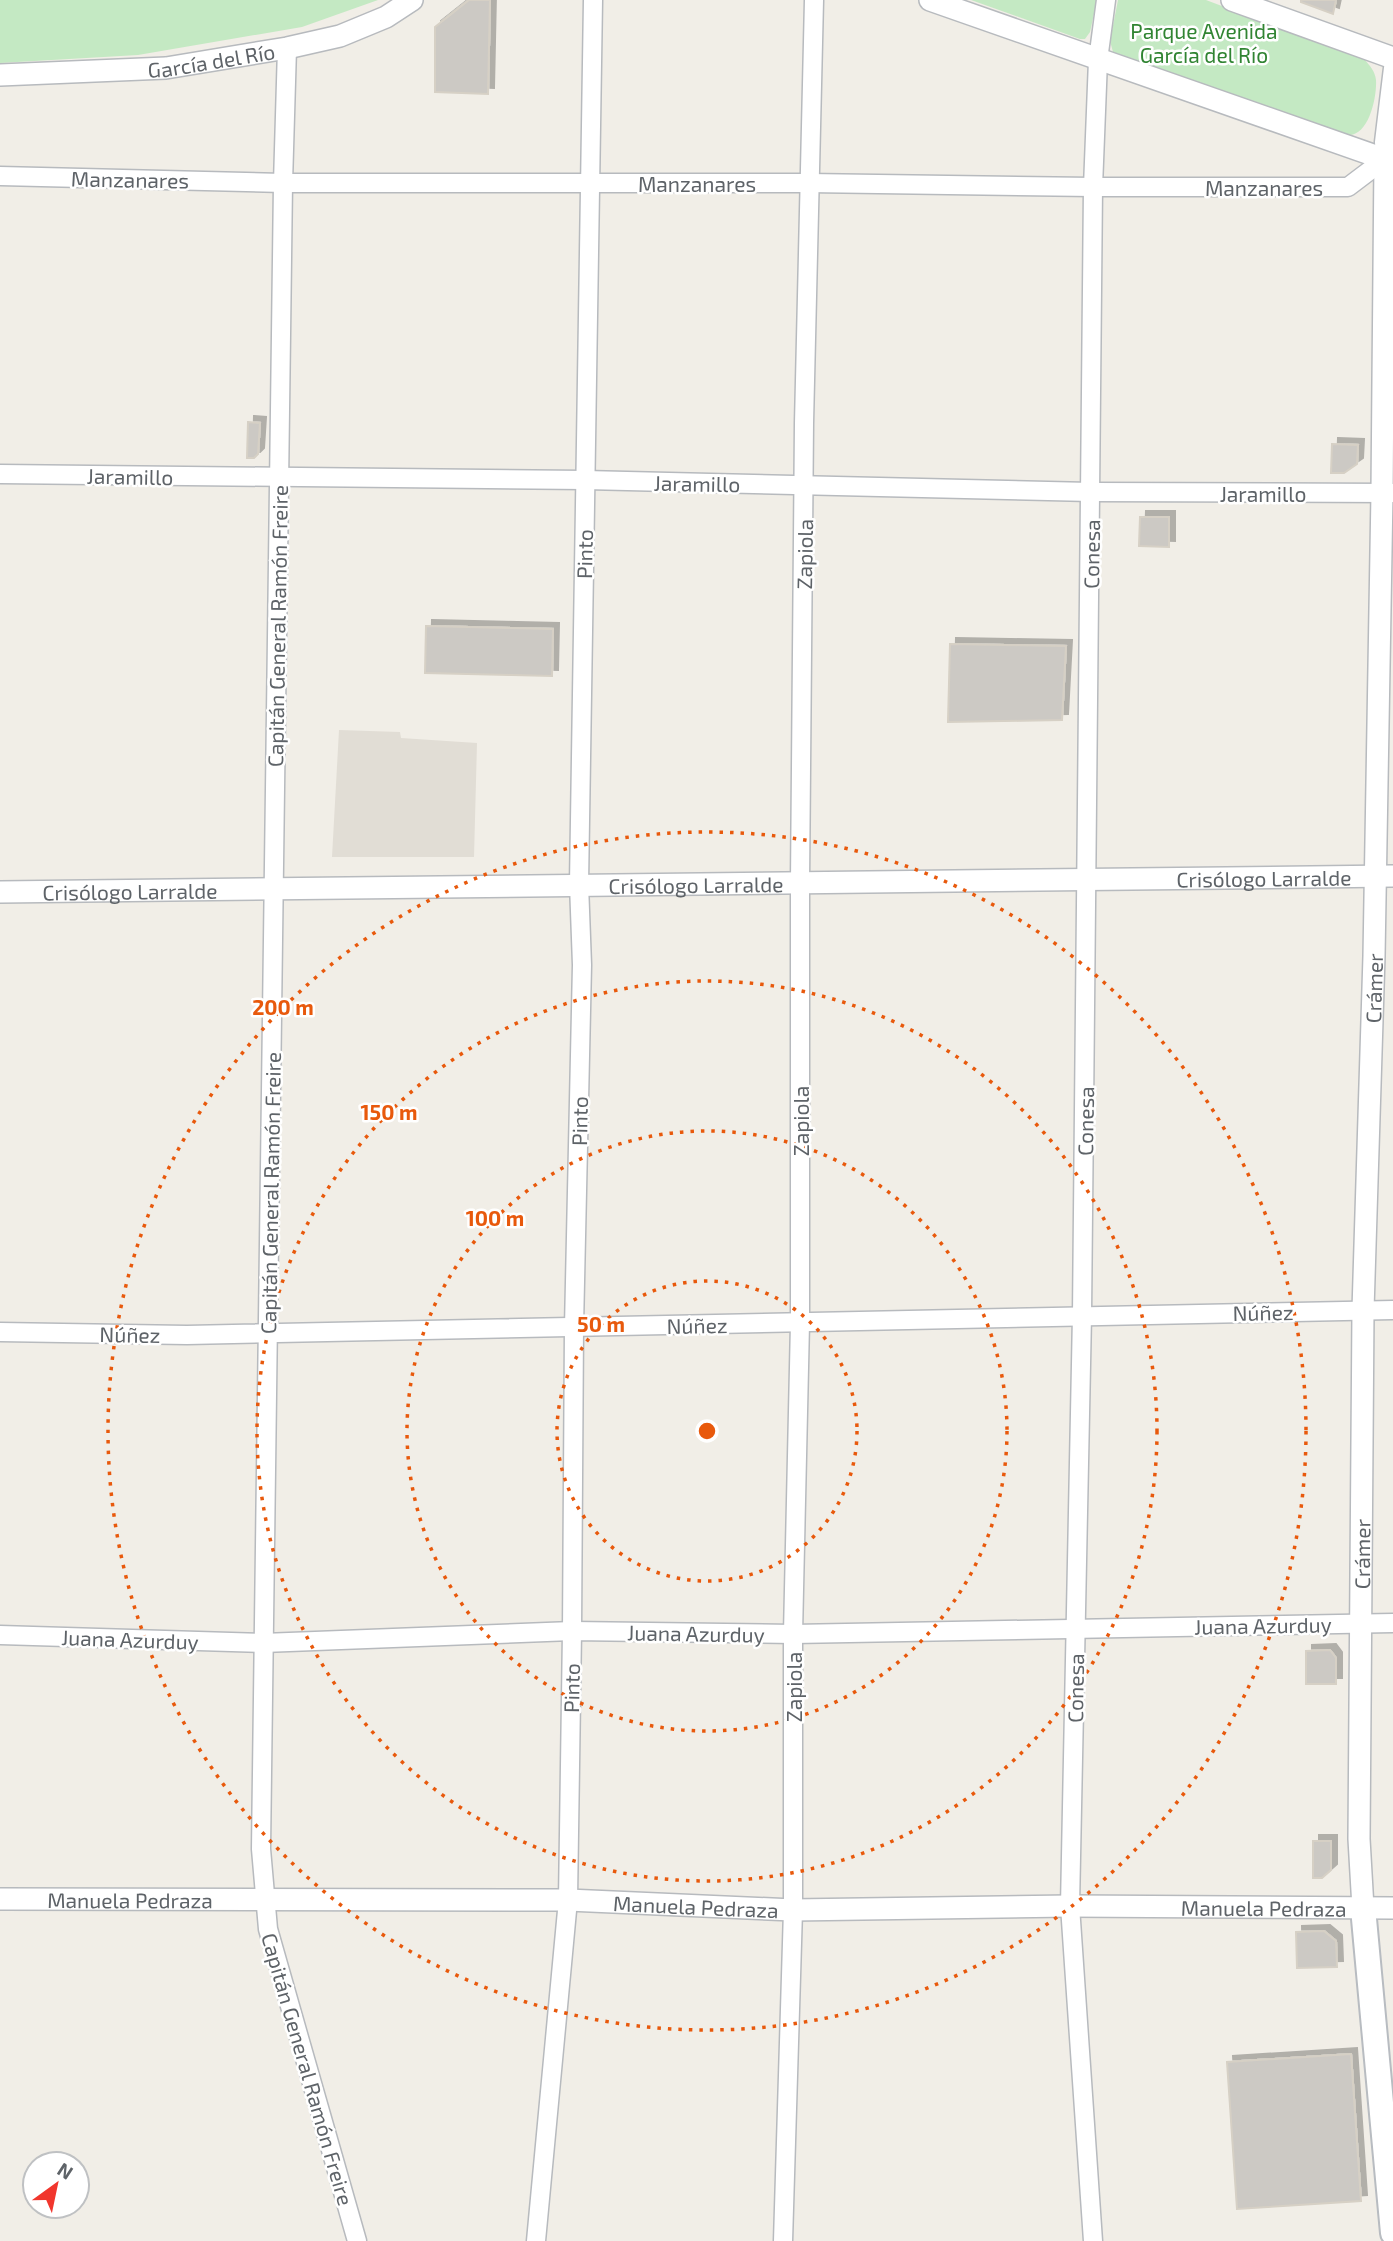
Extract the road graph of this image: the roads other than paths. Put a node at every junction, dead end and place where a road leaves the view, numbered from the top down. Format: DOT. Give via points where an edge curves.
graph roads {
  1 [pos="412,0"];
  2 [pos="593,0"];
  3 [pos="814,0"];
  4 [pos="930,0"];
  5 [pos="1106,0"];
  6 [pos="1231,0"];
  7 [pos="287,48"];
  8 [pos="1393,58"];
  9 [pos="1098,60"];
  10 [pos="1393,68"];
  11 [pos="0,75"];
  12 [pos="1389,160"];
  13 [pos="0,176"];
  14 [pos="283,183"];
  15 [pos="589,183"];
  16 [pos="808,183"];
  17 [pos="1093,187"];
  18 [pos="0,474"];
  19 [pos="279,478"];
  20 [pos="585,480"];
  21 [pos="805,486"];
  22 [pos="1091,492"];
  23 [pos="1388,493"];
  24 [pos="1384,876"];
  25 [pos="1087,880"];
  26 [pos="800,882"];
  27 [pos="579,884"];
  28 [pos="273,889"];
  29 [pos="0,892"];
  30 [pos="1363,1310"];
  31 [pos="1393,1310"];
  32 [pos="1082,1315"];
  33 [pos="800,1323"];
  34 [pos="574,1327"];
  35 [pos="0,1332"];
  36 [pos="269,1333"];
  37 [pos="1360,1623"];
  38 [pos="1393,1623"];
  39 [pos="1076,1629"];
  40 [pos="572,1632"];
  41 [pos="793,1634"];
  42 [pos="0,1635"];
  43 [pos="263,1643"];
  44 [pos="0,1899"];
  45 [pos="267,1900"];
  46 [pos="568,1900"];
  47 [pos="1070,1906"];
  48 [pos="1363,1908"];
  49 [pos="1393,1908"];
  50 [pos="793,1910"];
  51 [pos="1393,2233"];
  52 [pos="357,2241"];
  53 [pos="536,2241"];
  54 [pos="783,2241"];
  55 [pos="1093,2241"];
  1 -- 7 [label="street, García del Río" via="386,17 340,36"];
  2 -- 15 [label="street, Pinto"];
  3 -- 16 [label="street, Zapiola"];
  4 -- 9 [label="street"];
  5 -- 9 [label="street, Conesa"];
  6 -- 8 [label="street"];
  7 -- 11 [label="street, García del Río" via="166,68"];
  7 -- 14 [label="street, Capitán General Ramón Freire"];
  9 -- 12 [label="street"];
  9 -- 17 [label="street, Conesa"];
  10 -- 12 [label="street, Crámer" via="1384,142"];
  12 -- 17 [label="street, Manzanares" via="1348,187"];
  12 -- 23 [label="street, Crámer"];
  13 -- 14 [label="street, Manzanares"];
  14 -- 15 [label="street, Manzanares"];
  14 -- 19 [label="street, Capitán General Ramón Freire"];
  15 -- 16 [label="street, Manzanares"];
  15 -- 20 [label="street, Pinto"];
  16 -- 17 [label="street, Manzanares"];
  16 -- 21 [label="street, Zapiola"];
  17 -- 22 [label="street, Conesa"];
  18 -- 19 [label="street, Jaramillo"];
  19 -- 20 [label="street, Jaramillo"];
  19 -- 28 [label="street, Capitán General Ramón Freire"];
  20 -- 21 [label="street, Jaramillo"];
  20 -- 27 [label="street, Pinto"];
  21 -- 22 [label="street, Jaramillo"];
  21 -- 26 [label="street, Zapiola"];
  22 -- 23 [label="street, Jaramillo"];
  22 -- 25 [label="street, Conesa"];
  23 -- 24 [label="street, Crámer"];
  24 -- 25 [label="street, Crisólogo Larralde"];
  24 -- 30 [label="street, Crámer"];
  25 -- 26 [label="street, Crisólogo Larralde"];
  25 -- 32 [label="street, Conesa"];
  26 -- 27 [label="street, Crisólogo Larralde"];
  26 -- 33 [label="street, Zapiola"];
  27 -- 28 [label="street, Crisólogo Larralde"];
  27 -- 34 [label="street, Pinto" via="582,965"];
  28 -- 29 [label="street, Crisólogo Larralde"];
  28 -- 36 [label="street, Capitán General Ramón Freire"];
  30 -- 31 [label="street, Núñez"];
  30 -- 32 [label="street, Núñez"];
  30 -- 37 [label="street, Crámer"];
  32 -- 33 [label="street, Núñez"];
  32 -- 39 [label="street, Conesa"];
  33 -- 34 [label="street, Núñez"];
  33 -- 41 [label="street, Zapiola"];
  34 -- 36 [label="street, Núñez"];
  34 -- 40 [label="street, Pinto"];
  35 -- 36 [label="street, Núñez"];
  36 -- 43 [label="street, Capitán General Ramón Freire"];
  37 -- 38 [label="street, Juana Azurduy"];
  37 -- 39 [label="street, Juana Azurduy"];
  37 -- 48 [label="street, Crámer"];
  39 -- 41 [label="street, Juana Azurduy"];
  39 -- 47 [label="street, Conesa"];
  40 -- 41 [label="street, Juana Azurduy"];
  40 -- 43 [label="street, Juana Azurduy"];
  40 -- 46 [label="street, Pinto"];
  41 -- 50 [label="street, Zapiola"];
  42 -- 43 [label="street, Juana Azurduy"];
  43 -- 45 [label="street, Capitán General Ramón Freire" via="261,1849"];
  44 -- 45 [label="street, Manuela Pedraza"];
  45 -- 46 [label="street, Manuela Pedraza"];
  45 -- 52 [label="street, Capitán General Ramón Freire" via="268,1930"];
  46 -- 50 [label="street, Manuela Pedraza"];
  46 -- 53 [label="street, Pinto"];
  47 -- 48 [label="street, Manuela Pedraza"];
  47 -- 50 [label="street, Manuela Pedraza"];
  47 -- 55 [label="street, Conesa"];
  48 -- 49 [label="street, Manuela Pedraza"];
  48 -- 51 [label="main road"];
  50 -- 54 [label="street, Zapiola"];
}
